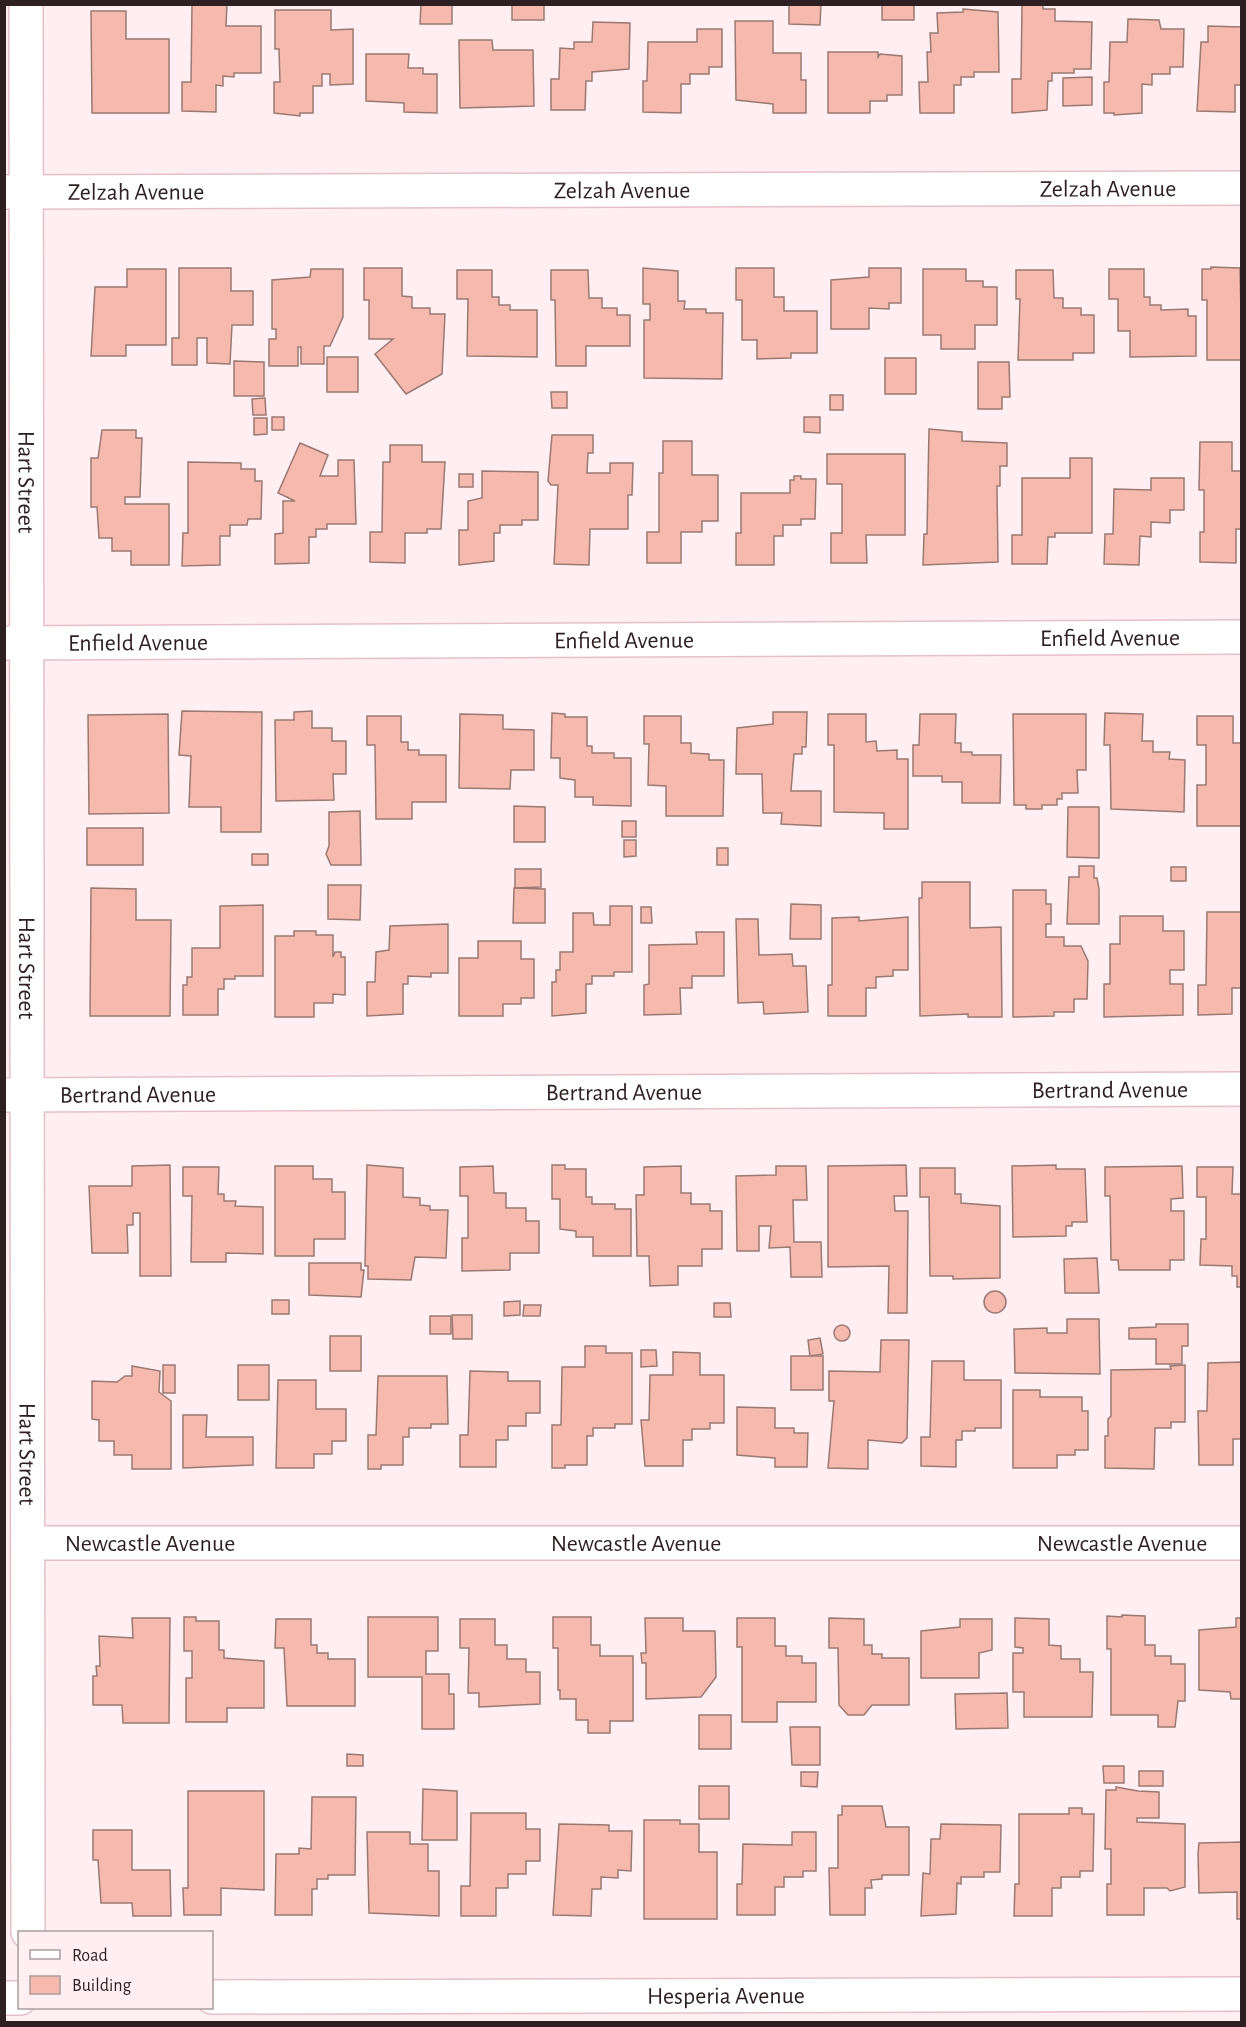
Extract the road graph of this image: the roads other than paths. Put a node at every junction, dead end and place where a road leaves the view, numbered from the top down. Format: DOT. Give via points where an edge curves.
graph roads {
  1 [pos="26,4"];
  2 [pos="1242,188"];
  3 [pos="15,192"];
  4 [pos="1242,637"];
  5 [pos="16,643"];
  6 [pos="1242,1089"];
  7 [pos="16,1095"];
  8 [pos="1242,1542"];
  9 [pos="28,1543"];
  10 [pos="28,1931"];
  11 [pos="1242,1994"];
  12 [pos="213,1997"];
  1 -- 3 [label="street, Hart Street"];
  2 -- 3 [label="street, Zelzah Avenue"];
  3 -- 5 [label="street, Hart Street"];
  4 -- 5 [label="street, Enfield Avenue"];
  5 -- 7 [label="street, Hart Street"];
  6 -- 7 [label="street, Bertrand Avenue"];
  7 -- 9 [label="street, Hart Street"];
  8 -- 9 [label="street, Newcastle Avenue"];
  9 -- 10 [label="street, Hart Street"];
  11 -- 12 [label="street, Hesperia Avenue"];
}
